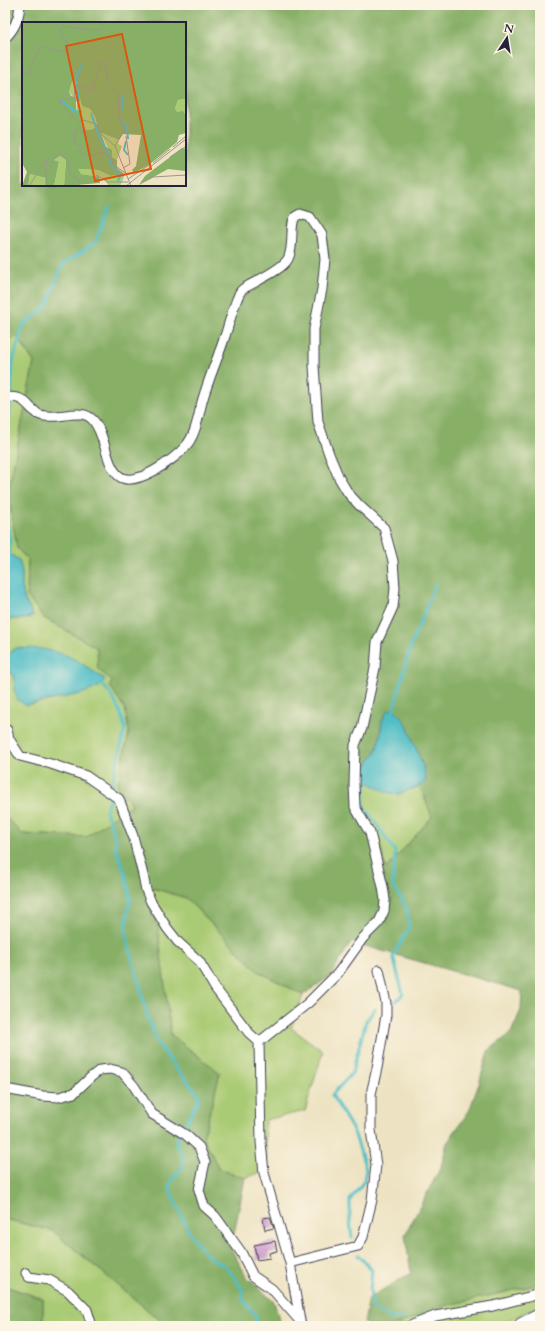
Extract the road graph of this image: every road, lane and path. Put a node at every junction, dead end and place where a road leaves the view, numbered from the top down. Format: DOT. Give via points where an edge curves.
graph roads {
  1 [pos="20,5"];
  2 [pos="5,38"];
  3 [pos="5,397"];
  4 [pos="7,730"];
  5 [pos="379,970"];
  6 [pos="260,1042"];
  7 [pos="5,1089"];
  8 [pos="290,1263"];
  9 [pos="26,1273"];
  10 [pos="540,1294"];
  11 [pos="540,1317"];
  12 [pos="300,1323"];
  13 [pos="414,1325"];
  14 [pos="92,1326"];
  15 [pos="522,1326"];
  1 -- 2 [label="street" via="17,22"];
  3 -- 6 [label="street" via="23,399 37,413 48,417 73,414 84,415 93,420 100,432 112,469 119,477 129,479 156,470 186,446 195,428 241,291 271,274 287,260 292,246 292,226 295,217 300,214 310,217 316,223 322,235 325,259 314,329 318,422 339,478 348,493 384,528 393,561 393,607 377,642 375,668 362,728 355,745 354,784 355,807 370,833 385,900 379,922 363,938 338,973 308,1003"];
  4 -- 6 [label="street" via="9,739 20,756 86,776 118,799 133,836 151,902 167,928 198,961 249,1033"];
  5 -- 8 [label="street" via="386,1015 371,1094 371,1130 376,1165 372,1200 363,1238 358,1246"];
  6 -- 8 [label="street" via="261,1142 264,1173"];
  7 -- 12 [label="street" via="59,1097 74,1093 100,1070 122,1072 152,1114 186,1134 199,1146 206,1162 199,1190 204,1206 215,1216 241,1252 253,1276 272,1289"];
  8 -- 12 [label="street"];
  9 -- 14 [label="street" via="29,1277 49,1280 68,1291 87,1310"];
  10 -- 13 [label="street" via="493,1306 435,1316"];
  11 -- 15 [label="highway"];
}
